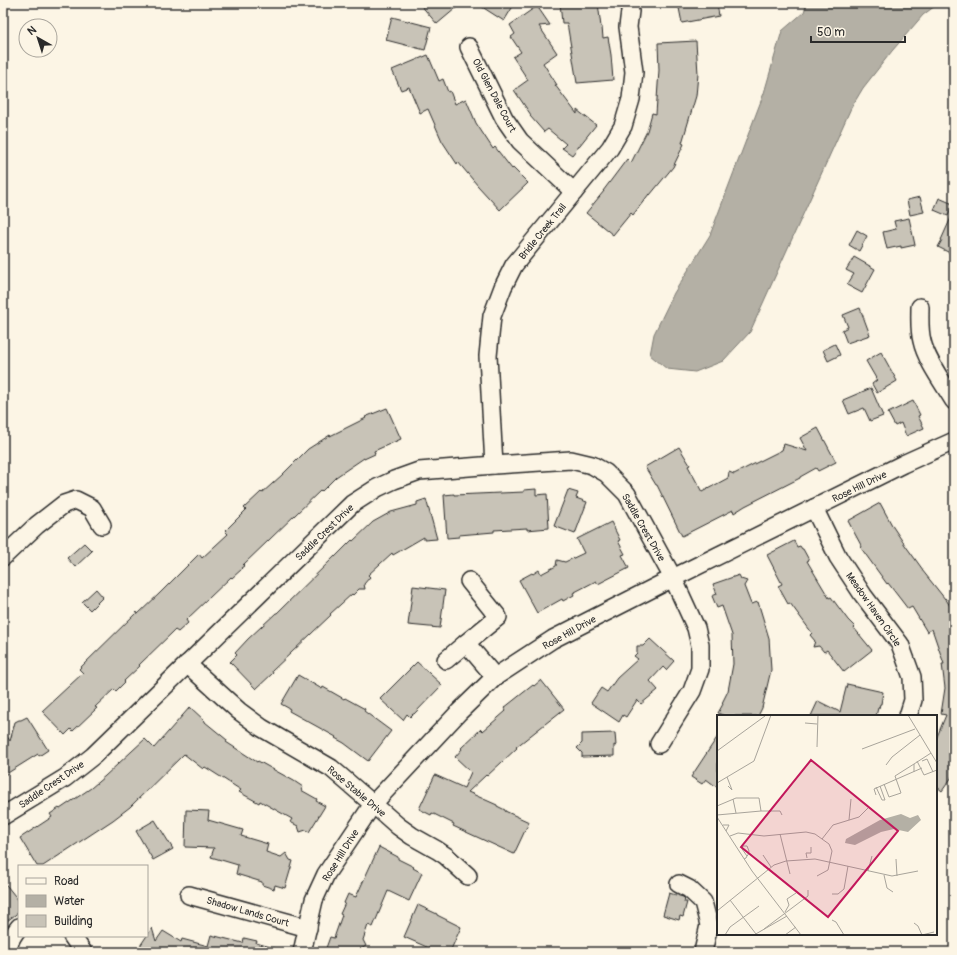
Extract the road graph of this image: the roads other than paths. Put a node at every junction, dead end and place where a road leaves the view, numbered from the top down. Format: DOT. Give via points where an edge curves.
graph roads {
  1 [pos="630,11"];
  2 [pos="469,47"];
  3 [pos="574,192"];
  4 [pos="920,307"];
  5 [pos="954,401"];
  6 [pos="954,441"];
  7 [pos="494,464"];
  8 [pos="814,508"];
  9 [pos="102,525"];
  10 [pos="3,557"];
  11 [pos="673,578"];
  12 [pos="469,581"];
  13 [pos="466,643"];
  14 [pos="446,660"];
  15 [pos="187,664"];
  16 [pos="495,677"];
  17 [pos="908,715"];
  18 [pos="659,744"];
  19 [pos="373,804"];
  20 [pos="3,816"];
  21 [pos="468,876"];
  22 [pos="679,884"];
  23 [pos="189,895"];
  24 [pos="18,928"];
  25 [pos="308,928"];
  26 [pos="73,937"];
  27 [pos="8,952"];
  28 [pos="83,952"];
  29 [pos="302,952"];
  30 [pos="703,952"];
  1 -- 3 [label="street, Bridle Creek Trail" via="628,27 634,72 631,99 623,126 610,148"];
  2 -- 3 [label="street, Old Glen Dale Court" via="504,118 520,141"];
  3 -- 7 [label="street, Bridle Creek Trail" via="514,265 492,316 488,356"];
  4 -- 5 [label="street" via="919,323 927,355"];
  6 -- 8 [label="street, Rose Hill Drive"];
  7 -- 11 [label="street, Saddle Crest Drive" via="571,460 592,465 606,472 627,494"];
  7 -- 15 [label="street, Saddle Crest Drive" via="419,471 394,480 352,504"];
  8 -- 11 [label="street, Rose Hill Drive"];
  8 -- 17 [label="street, Meadow Haven Circle" via="838,557 900,644 912,677 913,700"];
  9 -- 10 [label="street" via="92,508 76,500 64,504 37,525"];
  11 -- 16 [label="street, Rose Hill Drive" via="553,639"];
  11 -- 18 [label="street, Saddle Crest Drive" via="696,628 700,645 700,669 692,691"];
  12 -- 13 [label="street" via="498,617"];
  13 -- 14 [label="street"];
  13 -- 16 [label="street"];
  15 -- 19 [label="street, Rose Stable Drive" via="239,711 262,728 331,768"];
  15 -- 20 [label="street, Saddle Crest Drive" via="93,756 65,778"];
  16 -- 19 [label="street, Rose Hill Drive"];
  19 -- 21 [label="street, Rose Stable Drive" via="412,836 442,853"];
  19 -- 25 [label="street, Rose Hill Drive" via="326,874 314,900"];
  22 -- 30 [label="street" via="703,902 709,925"];
  23 -- 25 [label="street, Shadow Lands Court"];
  24 -- 27 [label="street" via="11,939"];
  25 -- 29 [label="street, Rose Hill Drive"];
  26 -- 28 [label="street"];
}
